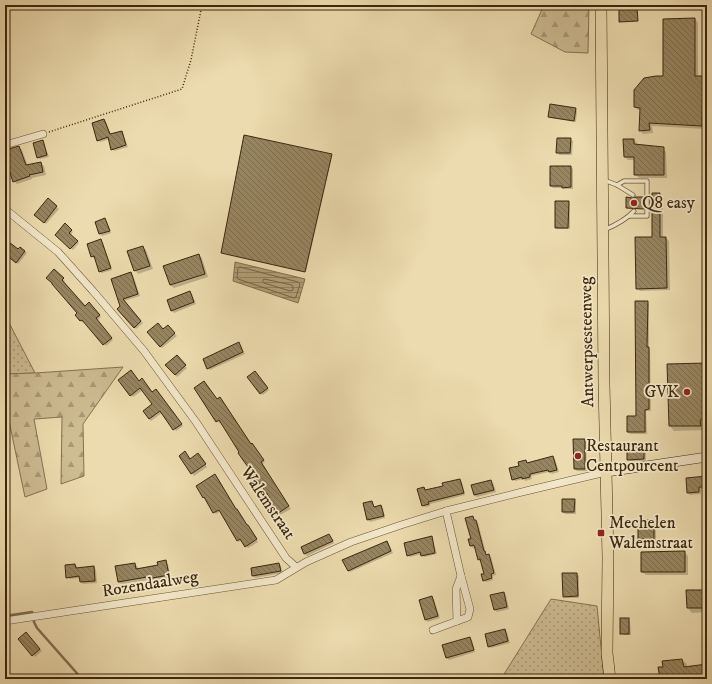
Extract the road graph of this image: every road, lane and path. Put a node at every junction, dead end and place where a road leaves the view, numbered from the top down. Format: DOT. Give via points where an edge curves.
graph roads {
  1 [pos="202,5"];
  2 [pos="601,5"];
  3 [pos="43,134"];
  4 [pos="5,145"];
  5 [pos="603,180"];
  6 [pos="617,185"];
  7 [pos="634,195"];
  8 [pos="5,209"];
  9 [pos="634,211"];
  10 [pos="629,216"];
  11 [pos="603,230"];
  12 [pos="707,457"];
  13 [pos="606,472"];
  14 [pos="446,511"];
  15 [pos="296,568"];
  16 [pos="461,576"];
  17 [pos="457,620"];
  18 [pos="5,621"];
  19 [pos="433,630"];
  20 [pos="610,679"];
  1 -- 3 [label="path" via="191,60 182,89"];
  2 -- 5 [label="main road, Antwerpsesteenweg"];
  3 -- 4 [label="street"];
  5 -- 6 [label="lane"];
  5 -- 11 [label="main road, Antwerpsesteenweg"];
  6 -- 7 [label="lane"];
  6 -- 10 [label="lane" via="624,181 647,181 647,216"];
  8 -- 15 [label="street, Walemstraat" via="58,252 144,351 196,422 286,558"];
  9 -- 10 [label="lane"];
  10 -- 11 [label="lane"];
  11 -- 13 [label="main road, Antwerpsesteenweg"];
  12 -- 13 [label="street"];
  13 -- 14 [label="street"];
  13 -- 20 [label="main road, Antwerpsesteenweg" via="607,653"];
  14 -- 15 [label="street" via="351,542"];
  14 -- 16 [label="street"];
  15 -- 18 [label="street, Rozendaalweg" via="276,580"];
  16 -- 17 [label="street" via="456,589"];
  16 -- 17 [label="street" via="470,609 468,617"];
  17 -- 19 [label="street"];
}
